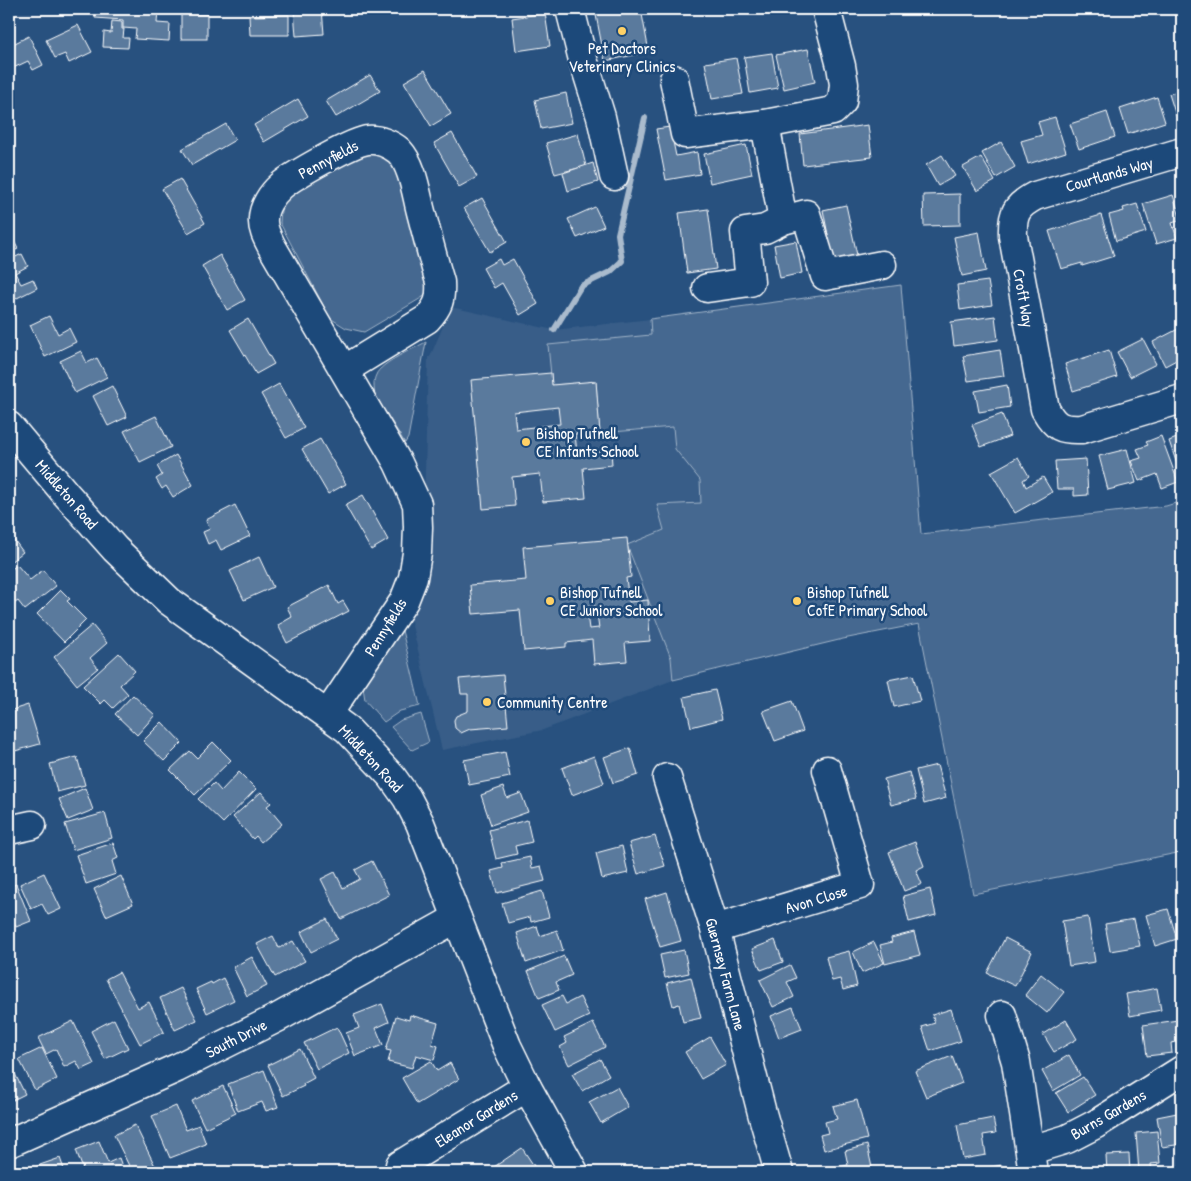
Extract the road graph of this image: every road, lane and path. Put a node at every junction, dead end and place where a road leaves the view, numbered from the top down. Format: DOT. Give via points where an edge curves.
graph roads {
  1 [pos="570,9"];
  2 [pos="826,9"];
  3 [pos="674,79"];
  4 [pos="765,124"];
  5 [pos="1182,152"];
  6 [pos="614,176"];
  7 [pos="1035,196"];
  8 [pos="783,220"];
  9 [pos="882,265"];
  10 [pos="707,288"];
  11 [pos="344,370"];
  12 [pos="1182,399"];
  13 [pos="9,426"];
  14 [pos="328,714"];
  15 [pos="827,770"];
  16 [pos="667,778"];
  17 [pos="457,918"];
  18 [pos="715,929"];
  19 [pos="1002,1015"];
  20 [pos="1182,1070"];
  21 [pos="527,1087"];
  22 [pos="9,1143"];
  23 [pos="1032,1161"];
  24 [pos="400,1166"];
  25 [pos="574,1172"];
  26 [pos="779,1172"];
  1 -- 6 [label="street"];
  2 -- 4 [label="street" via="841,66 842,102 833,111"];
  3 -- 4 [label="street" via="684,134"];
  4 -- 8 [label="street"];
  5 -- 7 [label="street, Courtlands Way"];
  7 -- 12 [label="street, Croft Way" via="1017,209 1012,222 1013,236 1045,409 1057,426 1068,430 1082,429"];
  8 -- 9 [label="street" via="806,214 825,276"];
  8 -- 10 [label="street" via="765,229 744,232 750,282"];
  11 -- 11 [label="street, Pennyfields" via="272,247 262,219 271,197 295,176 356,142 379,140 399,151 406,162 440,282 441,296 427,319"];
  11 -- 14 [label="street, Pennyfields" via="408,482 417,504 418,544 413,578 404,601"];
  13 -- 14 [label="street, Middleton Road" via="116,549 169,601"];
  14 -- 17 [label="street, Middleton Road" via="368,750 408,798"];
  15 -- 18 [label="street, Avon Close" via="860,885"];
  16 -- 18 [label="street, Guernsey Farm Lane"];
  17 -- 21 [label="street, Middleton Road" via="507,1046"];
  17 -- 22 [label="street, South Drive" via="280,1017 177,1068"];
  18 -- 26 [label="street, Guernsey Farm Lane"];
  19 -- 23 [label="street, Burns Gardens" via="1016,1062"];
  20 -- 23 [label="street, Burns Gardens"];
  21 -- 24 [label="street, Eleanor Gardens"];
  21 -- 25 [label="street, Middleton Road"];
}
